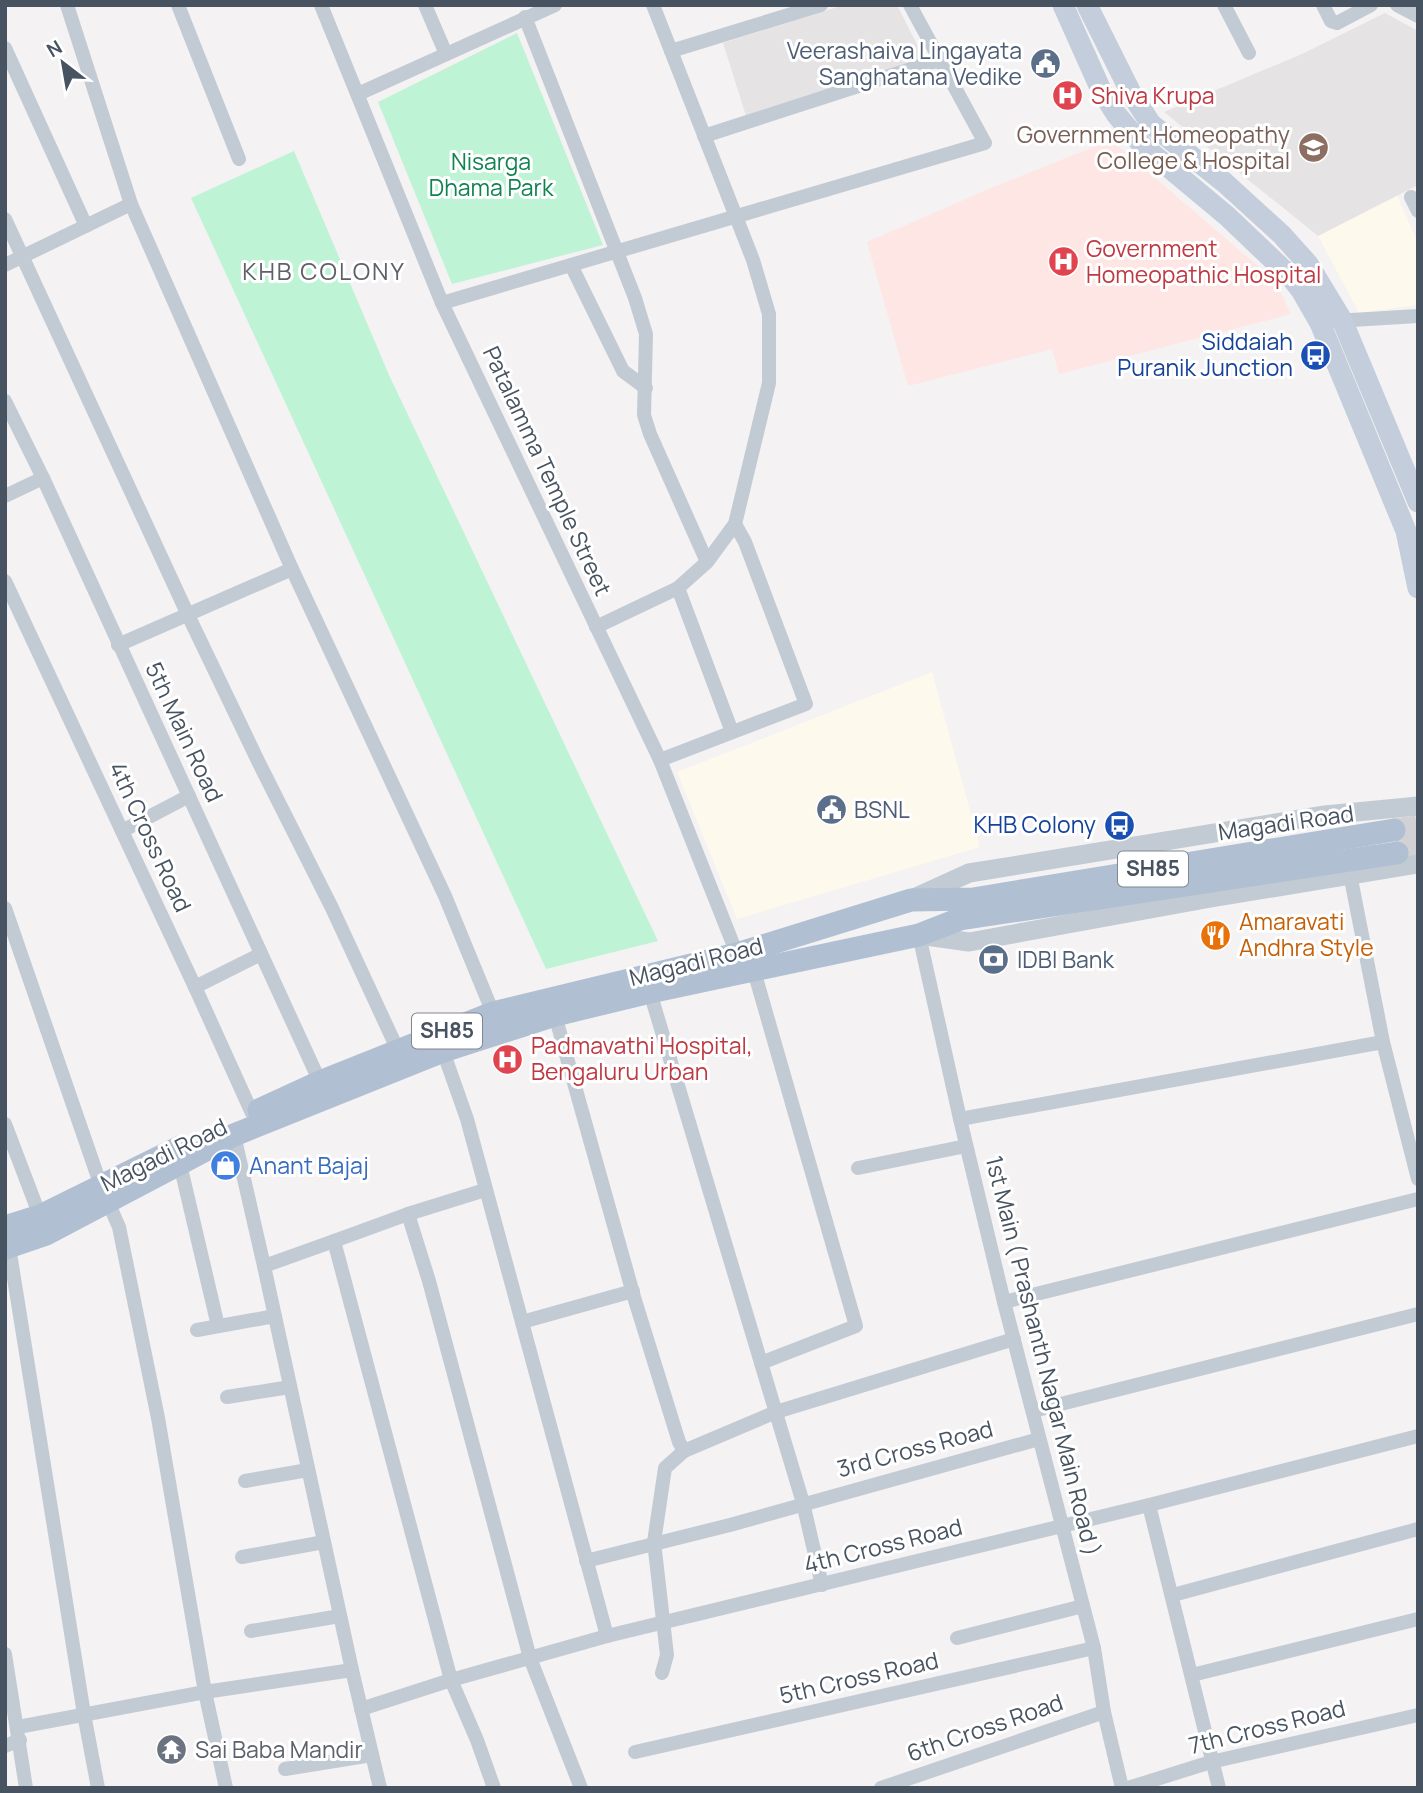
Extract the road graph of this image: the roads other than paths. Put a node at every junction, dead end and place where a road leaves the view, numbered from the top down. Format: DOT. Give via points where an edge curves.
graph roads {
  1 [pos="67,5"];
  2 [pos="178,5"];
  3 [pos="321,5"];
  4 [pos="425,5"];
  5 [pos="555,5"];
  6 [pos="653,5"];
  7 [pos="821,5"];
  8 [pos="910,5"];
  9 [pos="1063,5"];
  10 [pos="1087,5"];
  11 [pos="1224,5"];
  12 [pos="1323,5"];
  13 [pos="1371,5"];
  14 [pos="525,18"];
  15 [pos="5,48"];
  16 [pos="671,51"];
  17 [pos="1249,53"];
  18 [pos="446,54"];
  19 [pos="939,60"];
  20 [pos="358,94"];
  21 [pos="704,136"];
  22 [pos="239,159"];
  23 [pos="1411,197"];
  24 [pos="131,204"];
  25 [pos="1418,211"];
  26 [pos="736,217"];
  27 [pos="5,219"];
  28 [pos="86,226"];
  29 [pos="616,252"];
  30 [pos="23,257"];
  31 [pos="5,265"];
  32 [pos="570,265"];
  33 [pos="442,303"];
  34 [pos="1418,316"];
  35 [pos="1342,320"];
  36 [pos="1320,323"];
  37 [pos="646,388"];
  38 [pos="5,401"];
  39 [pos="43,478"];
  40 [pos="5,496"];
  41 [pos="1418,502"];
  42 [pos="734,524"];
  43 [pos="707,562"];
  44 [pos="292,569"];
  45 [pos="5,581"];
  46 [pos="678,588"];
  47 [pos="1418,588"];
  48 [pos="188,615"];
  49 [pos="596,628"];
  50 [pos="118,645"];
  51 [pos="732,732"];
  52 [pos="660,760"];
  53 [pos="189,796"];
  54 [pos="1418,806"];
  55 [pos="122,831"];
  56 [pos="1418,864"];
  57 [pos="1350,874"];
  58 [pos="911,900"];
  59 [pos="5,908"];
  60 [pos="919,936"];
  61 [pos="261,954"];
  62 [pos="737,954"];
  63 [pos="754,971"];
  64 [pos="195,986"];
  65 [pos="650,992"];
  66 [pos="493,1013"];
  67 [pos="555,1015"];
  68 [pos="1383,1042"];
  69 [pos="443,1051"];
  70 [pos="402,1059"];
  71 [pos="320,1082"];
  72 [pos="252,1113"];
  73 [pos="960,1119"];
  74 [pos="5,1124"];
  75 [pos="234,1135"];
  76 [pos="966,1146"];
  77 [pos="1414,1146"];
  78 [pos="180,1164"];
  79 [pos="858,1168"];
  80 [pos="1418,1179"];
  81 [pos="485,1191"];
  82 [pos="105,1194"];
  83 [pos="1418,1199"];
  84 [pos="408,1214"];
  85 [pos="40,1216"];
  86 [pos="7,1241"];
  87 [pos="334,1241"];
  88 [pos="264,1266"];
  89 [pos="633,1291"];
  90 [pos="1004,1302"];
  91 [pos="1418,1314"];
  92 [pos="275,1316"];
  93 [pos="522,1322"];
  94 [pos="218,1326"];
  95 [pos="197,1330"];
  96 [pos="1014,1339"];
  97 [pos="761,1363"];
  98 [pos="290,1387"];
  99 [pos="227,1397"];
  100 [pos="1033,1411"];
  101 [pos="776,1412"];
  102 [pos="1418,1436"];
  103 [pos="1039,1438"];
  104 [pos="684,1451"];
  105 [pos="308,1470"];
  106 [pos="245,1481"];
  107 [pos="803,1503"];
  108 [pos="1149,1505"];
  109 [pos="1063,1524"];
  110 [pos="1418,1529"];
  111 [pos="324,1542"];
  112 [pos="654,1542"];
  113 [pos="242,1557"];
  114 [pos="586,1561"];
  115 [pos="822,1585"];
  116 [pos="1172,1595"];
  117 [pos="1083,1606"];
  118 [pos="340,1616"];
  119 [pos="1418,1619"];
  120 [pos="664,1623"];
  121 [pos="250,1631"];
  122 [pos="607,1636"];
  123 [pos="957,1638"];
  124 [pos="1094,1648"];
  125 [pos="5,1654"];
  126 [pos="530,1658"];
  127 [pos="352,1670"];
  128 [pos="662,1673"];
  129 [pos="1192,1675"];
  130 [pos="451,1679"];
  131 [pos="205,1692"];
  132 [pos="361,1709"];
  133 [pos="1104,1712"];
  134 [pos="84,1714"];
  135 [pos="1418,1715"];
  136 [pos="19,1734"];
  137 [pos="5,1746"];
  138 [pos="635,1752"];
  139 [pos="372,1755"];
  140 [pos="1211,1762"];
  141 [pos="285,1769"];
  142 [pos="26,1788"];
  143 [pos="97,1788"];
  144 [pos="226,1788"];
  145 [pos="380,1788"];
  146 [pos="494,1788"];
  147 [pos="581,1788"];
  148 [pos="881,1788"];
  149 [pos="1122,1788"];
  150 [pos="1128,1788"];
  151 [pos="1219,1788"];
  1 -- 24 [label="street"];
  2 -- 22 [label="street"];
  3 -- 20 [label="street, Patalamma Temple Street"];
  4 -- 18 [label="street"];
  5 -- 14 [label="street"];
  6 -- 16 [label="street"];
  7 -- 16 [label="street"];
  8 -- 19 [label="street"];
  9 -- 36 [label="main road" via="1116,114 1143,146 1289,275"];
  10 -- 35 [label="main road" via="1132,95 1152,124 1282,235 1308,264"];
  11 -- 17 [label="street"];
  12 -- 13 [label="street" via="1331,21 1337,23"];
  14 -- 18 [label="street"];
  14 -- 29 [label="street"];
  15 -- 28 [label="street"];
  16 -- 21 [label="street"];
  18 -- 20 [label="street"];
  19 -- 21 [label="street"];
  19 -- 26 [label="street" via="985,143"];
  20 -- 33 [label="street, Patalamma Temple Street"];
  21 -- 26 [label="street"];
  23 -- 25 [label="street"];
  24 -- 28 [label="street"];
  24 -- 44 [label="street"];
  26 -- 29 [label="street"];
  26 -- 42 [label="street" via="769,314 769,383"];
  27 -- 30 [label="street"];
  28 -- 30 [label="street"];
  29 -- 32 [label="street"];
  29 -- 37 [label="street" via="646,334"];
  30 -- 31 [label="street"];
  30 -- 48 [label="street"];
  32 -- 33 [label="street"];
  32 -- 37 [label="street" via="623,371"];
  33 -- 49 [label="street, Patalamma Temple Street"];
  34 -- 35 [label="street"];
  35 -- 36 [label="street"];
  35 -- 41 [label="main road"];
  36 -- 47 [label="main road" via="1406,531"];
  37 -- 43 [label="street" via="644,415 650,435"];
  38 -- 39 [label="street, 5th Main Road"];
  39 -- 40 [label="street"];
  39 -- 50 [label="street, 5th Main Road"];
  42 -- 43 [label="street"];
  42 -- 51 [label="street" via="745,542 806,704"];
  43 -- 46 [label="street"];
  44 -- 48 [label="street"];
  44 -- 66 [label="street" via="445,896"];
  45 -- 55 [label="street, 4th Cross Road"];
  46 -- 49 [label="street"];
  46 -- 51 [label="street"];
  48 -- 50 [label="street"];
  48 -- 70 [label="street"];
  49 -- 52 [label="street, Patalamma Temple Street"];
  50 -- 53 [label="street, 5th Main Road"];
  51 -- 52 [label="street"];
  52 -- 62 [label="street, Patalamma Temple Street"];
  53 -- 55 [label="street"];
  53 -- 61 [label="street, 5th Main Road"];
  54 -- 58 [label="street, Magadi Road / SH85" via="1325,815 969,873"];
  55 -- 64 [label="street, 4th Cross Road"];
  56 -- 57 [label="street, Magadi Road / SH85"];
  57 -- 60 [label="street, Magadi Road / SH85" via="969,942"];
  57 -- 68 [label="street"];
  58 -- 60 [label="main road, SH85" via="973,899 1396,842 960,919"];
  58 -- 62 [label="main road, Magadi Road / SH85"];
  59 -- 82 [label="street"];
  60 -- 63 [label="main road, Magadi Road / SH85"];
  60 -- 73 [label="street, 1st Main ( Prashanth Nagar Main Road )"];
  61 -- 64 [label="street"];
  61 -- 71 [label="street, 5th Main Road"];
  62 -- 66 [label="main road, Magadi Road / SH85"];
  63 -- 65 [label="main road, Magadi Road / SH85"];
  63 -- 97 [label="street" via="856,1326"];
  64 -- 72 [label="street, 4th Cross Road"];
  65 -- 67 [label="main road, Magadi Road / SH85"];
  65 -- 97 [label="street"];
  66 -- 70 [label="main road, Magadi Road / SH85"];
  67 -- 69 [label="main road, Magadi Road / SH85"];
  67 -- 89 [label="street"];
  68 -- 73 [label="street"];
  68 -- 77 [label="street"];
  69 -- 70 [label="main road, Magadi Road / SH85"];
  69 -- 81 [label="street"];
  70 -- 71 [label="main road, Magadi Road / SH85"];
  70 -- 75 [label="main road, Magadi Road / SH85"];
  71 -- 72 [label="main road, Magadi Road / SH85"];
  72 -- 82 [label="main road, Magadi Road / SH85"];
  73 -- 76 [label="street, 1st Main ( Prashanth Nagar Main Road )"];
  74 -- 85 [label="street"];
  75 -- 78 [label="main road, Magadi Road / SH85"];
  75 -- 88 [label="street"];
  76 -- 79 [label="street"];
  76 -- 90 [label="street, 1st Main ( Prashanth Nagar Main Road )"];
  77 -- 80 [label="street"];
  78 -- 82 [label="main road, Magadi Road / SH85"];
  78 -- 94 [label="street"];
  81 -- 84 [label="street"];
  81 -- 93 [label="street"];
  82 -- 85 [label="main road, Magadi Road / SH85"];
  82 -- 86 [label="main road, Magadi Road / SH85" via="46,1234"];
  82 -- 131 [label="street" via="119,1227 158,1418"];
  83 -- 90 [label="street"];
  84 -- 87 [label="street"];
  84 -- 126 [label="street"];
  85 -- 86 [label="main road, Magadi Road / SH85"];
  86 -- 134 [label="street"];
  87 -- 88 [label="street"];
  87 -- 130 [label="street"];
  88 -- 92 [label="street"];
  89 -- 93 [label="street"];
  89 -- 104 [label="street"];
  90 -- 96 [label="street, 1st Main ( Prashanth Nagar Main Road )"];
  91 -- 100 [label="street"];
  92 -- 94 [label="street"];
  92 -- 98 [label="street"];
  93 -- 114 [label="street"];
  94 -- 95 [label="street"];
  96 -- 100 [label="street, 1st Main ( Prashanth Nagar Main Road )"];
  96 -- 101 [label="street"];
  97 -- 101 [label="street"];
  98 -- 99 [label="street"];
  98 -- 105 [label="street"];
  100 -- 103 [label="street, 1st Main ( Prashanth Nagar Main Road )"];
  101 -- 104 [label="street"];
  101 -- 107 [label="street"];
  102 -- 108 [label="street, 4th Cross Road"];
  103 -- 107 [label="street, 3rd Cross Road"];
  103 -- 109 [label="street, 1st Main ( Prashanth Nagar Main Road )"];
  104 -- 112 [label="street" via="666,1468"];
  105 -- 106 [label="street"];
  105 -- 111 [label="street"];
  107 -- 112 [label="street, 3rd Cross Road"];
  107 -- 115 [label="street"];
  108 -- 109 [label="street, 4th Cross Road"];
  108 -- 116 [label="street"];
  109 -- 115 [label="street, 4th Cross Road"];
  109 -- 117 [label="street, 1st Main ( Prashanth Nagar Main Road )"];
  110 -- 116 [label="street"];
  111 -- 113 [label="street"];
  111 -- 118 [label="street"];
  112 -- 114 [label="street, 3rd Cross Road"];
  112 -- 120 [label="street"];
  114 -- 122 [label="street"];
  115 -- 120 [label="street, 4th Cross Road"];
  116 -- 129 [label="street"];
  117 -- 123 [label="street"];
  117 -- 124 [label="street, 1st Main ( Prashanth Nagar Main Road )"];
  118 -- 121 [label="street"];
  118 -- 127 [label="street"];
  119 -- 129 [label="street"];
  120 -- 122 [label="street, 4th Cross Road"];
  120 -- 128 [label="street" via="667,1655"];
  122 -- 126 [label="street, 4th Cross Road"];
  124 -- 133 [label="street, 1st Main ( Prashanth Nagar Main Road )"];
  124 -- 138 [label="street, 5th Cross Road"];
  125 -- 136 [label="street"];
  126 -- 130 [label="street, 4th Cross Road"];
  126 -- 147 [label="street"];
  127 -- 131 [label="street"];
  127 -- 132 [label="street"];
  129 -- 140 [label="street"];
  130 -- 132 [label="street, 4th Cross Road"];
  130 -- 146 [label="street"];
  131 -- 134 [label="street"];
  131 -- 144 [label="street"];
  132 -- 139 [label="street"];
  133 -- 148 [label="street, 6th Cross Road"];
  133 -- 149 [label="street, 1st Main ( Prashanth Nagar Main Road )"];
  134 -- 136 [label="street"];
  134 -- 143 [label="street"];
  135 -- 140 [label="street, 7th Cross Road"];
  136 -- 137 [label="street"];
  136 -- 142 [label="street"];
  139 -- 141 [label="street"];
  139 -- 145 [label="street"];
  140 -- 150 [label="street, 7th Cross Road"];
  140 -- 151 [label="street"];
}
